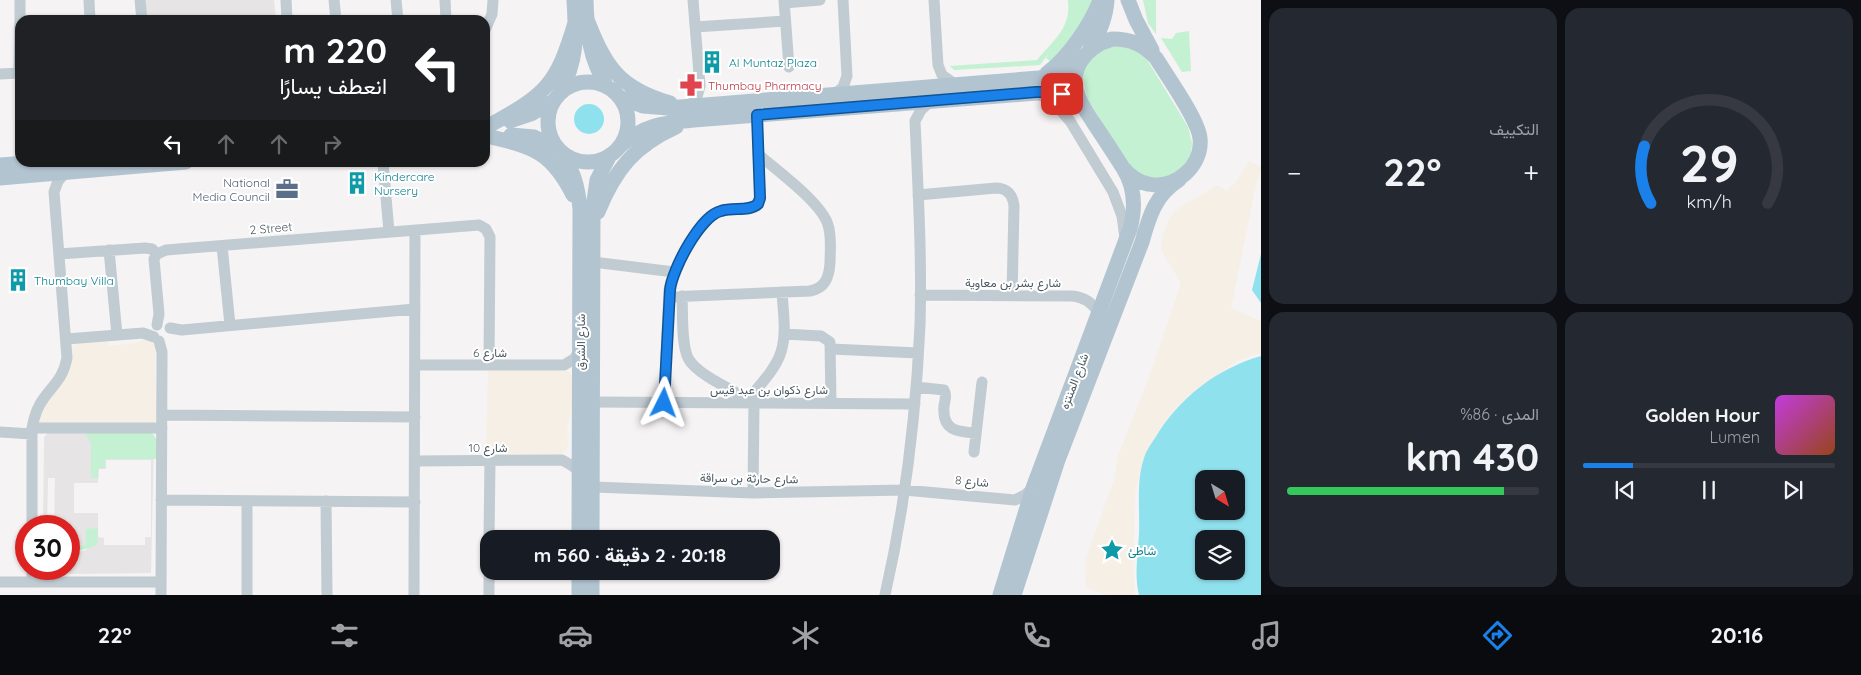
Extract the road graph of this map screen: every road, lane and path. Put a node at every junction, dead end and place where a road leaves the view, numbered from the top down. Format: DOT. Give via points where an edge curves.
graph roads {
  1 [pos="20,0"];
  2 [pos="89,0"];
  3 [pos="140,0"];
  4 [pos="286,0"];
  5 [pos="334,0"];
  6 [pos="396,0"];
  7 [pos="445,0"];
  8 [pos="493,0"];
  9 [pos="574,0"];
  10 [pos="586,0"];
  11 [pos="693,0"];
  12 [pos="820,0"];
  13 [pos="843,0"];
  14 [pos="934,0"];
  15 [pos="1100,0"];
  16 [pos="1107,0"];
  17 [pos="1128,0"];
  18 [pos="784,2"];
  19 [pos="20,15"];
  20 [pos="90,15"];
  21 [pos="142,15"];
  22 [pos="287,15"];
  23 [pos="336,15"];
  24 [pos="398,15"];
  25 [pos="446,15"];
  26 [pos="490,19"];
  27 [pos="581,20"];
  28 [pos="785,21"];
  29 [pos="695,27"];
  30 [pos="1086,53"];
  31 [pos="1156,58"];
  32 [pos="938,64"];
  33 [pos="789,67"];
  34 [pos="848,70"];
  35 [pos="15,73"];
  36 [pos="0,74"];
  37 [pos="956,85"];
  38 [pos="1038,85"];
  39 [pos="700,86"];
  40 [pos="607,87"];
  41 [pos="875,92"];
  42 [pos="834,95"];
  43 [pos="927,95"];
  44 [pos="557,96"];
  45 [pos="619,97"];
  46 [pos="897,104"];
  47 [pos="715,105"];
  48 [pos="1084,107"];
  49 [pos="688,111"];
  50 [pos="757,115"];
  51 [pos="915,121"];
  52 [pos="490,130"];
  53 [pos="490,130"];
  54 [pos="490,131"];
  55 [pos="490,132"];
  56 [pos="558,149"];
  57 [pos="614,151"];
  58 [pos="758,154"];
  59 [pos="0,165"];
  60 [pos="15,167"];
  61 [pos="20,167"];
  62 [pos="121,167"];
  63 [pos="384,167"];
  64 [pos="1123,168"];
  65 [pos="39,169"];
  66 [pos="66,172"];
  67 [pos="0,178"];
  68 [pos="1179,180"];
  69 [pos="54,192"];
  70 [pos="918,195"];
  71 [pos="580,209"];
  72 [pos="593,223"];
  73 [pos="415,230"];
  74 [pos="389,232"];
  75 [pos="1126,242"];
  76 [pos="222,246"];
  77 [pos="109,250"];
  78 [pos="59,254"];
  79 [pos="157,254"];
  80 [pos="593,262"];
  81 [pos="674,272"];
  82 [pos="782,292"];
  83 [pos="920,295"];
  84 [pos="1012,295"];
  85 [pos="682,296"];
  86 [pos="669,297"];
  87 [pos="415,309"];
  88 [pos="1099,314"];
  89 [pos="230,325"];
  90 [pos="162,332"];
  91 [pos="784,334"];
  92 [pos="117,335"];
  93 [pos="66,339"];
  94 [pos="831,349"];
  95 [pos="580,350"];
  96 [pos="918,353"];
  97 [pos="415,365"];
  98 [pos="490,365"];
  99 [pos="564,365"];
  100 [pos="580,379"];
  101 [pos="982,382"];
  102 [pos="916,387"];
  103 [pos="593,402"];
  104 [pos="749,402"];
  105 [pos="664,403"];
  106 [pos="831,403"];
  107 [pos="915,404"];
  108 [pos="162,415"];
  109 [pos="415,417"];
  110 [pos="162,428"];
  111 [pos="32,431"];
  112 [pos="0,432"];
  113 [pos="976,433"];
  114 [pos="580,442"];
  115 [pos="974,452"];
  116 [pos="593,458"];
  117 [pos="490,460"];
  118 [pos="562,460"];
  119 [pos="415,461"];
  120 [pos="580,472"];
  121 [pos="593,487"];
  122 [pos="904,490"];
  123 [pos="1040,491"];
  124 [pos="753,493"];
  125 [pos="161,500"];
  126 [pos="247,500"];
  127 [pos="326,501"];
  128 [pos="415,502"];
  129 [pos="32,515"];
  130 [pos="490,530"];
  131 [pos="579,530"];
  132 [pos="592,530"];
  133 [pos="489,580"];
  134 [pos="579,580"];
  135 [pos="592,580"];
  136 [pos="0,582"];
  137 [pos="32,582"];
  138 [pos="161,582"];
  139 [pos="161,595"];
  140 [pos="246,595"];
  141 [pos="327,595"];
  142 [pos="414,595"];
  143 [pos="489,595"];
  144 [pos="579,595"];
  145 [pos="592,595"];
  146 [pos="885,595"];
  147 [pos="1000,595"];
  148 [pos="1014,595"];
  1 -- 19 [label="street"];
  2 -- 20 [label="street"];
  3 -- 21 [label="street"];
  4 -- 22 [label="street"];
  5 -- 23 [label="street"];
  6 -- 24 [label="street"];
  7 -- 25 [label="street"];
  8 -- 26 [label="street"];
  9 -- 27 [label="main road"];
  10 -- 27 [label="main road"];
  11 -- 29 [label="street"];
  12 -- 18 [label="street"];
  13 -- 34 [label="street"];
  14 -- 32 [label="street"];
  15 -- 38 [label="main road" via="1086,28"];
  16 -- 30 [label="main road" via="1104,20"];
  17 -- 31 [label="main road"];
  18 -- 28 [label="street"];
  27 -- 40 [label="main road"];
  27 -- 44 [label="main road" via="572,66"];
  27 -- 49 [label="main road" via="621,78 644,94"];
  27 -- 52 [label="main road" via="551,81 528,104"];
  28 -- 29 [label="street"];
  28 -- 33 [label="street"];
  29 -- 39 [label="street"];
  30 -- 31 [label="main road" via="1100,42 1125,39 1137,42"];
  30 -- 38 [label="main road"];
  30 -- 48 [label="main road" via="1078,67 1076,83"];
  31 -- 68 [label="main road" via="1199,131 1200,149 1196,162"];
  32 -- 37 [label="street" via="942,75"];
  32 -- 43 [label="street"];
  34 -- 41 [label="street" via="855,83"];
  34 -- 42 [label="street" via="846,82"];
  35 -- 36 [label="street"];
  37 -- 38 [label="main road"];
  37 -- 43 [label="main road"];
  38 -- 43 [label="main road"];
  38 -- 48 [label="main road"];
  38 -- 75 [label="street" via="1064,112 1107,181 1122,216"];
  39 -- 47 [label="street"];
  39 -- 49 [label="street"];
  40 -- 44 [label="main road" via="588,82 569,86"];
  40 -- 45 [label="main road"];
  41 -- 42 [label="main road"];
  41 -- 43 [label="main road"];
  42 -- 47 [label="main road"];
  43 -- 46 [label="main road"];
  43 -- 51 [label="street"];
  44 -- 53 [label="main road" via="532,114"];
  44 -- 56 [label="main road" via="548,120 551,139"];
  45 -- 49 [label="main road" via="649,107"];
  45 -- 57 [label="main road" via="628,117 627,128"];
  46 -- 50 [label="main road"];
  46 -- 51 [label="street"];
  47 -- 49 [label="main road"];
  48 -- 64 [label="main road"];
  49 -- 50 [label="main road"];
  49 -- 57 [label="main road" via="643,129"];
  49 -- 72 [label="main road" via="632,155 611,181"];
  50 -- 58 [label="street"];
  51 -- 70 [label="street"];
  54 -- 56 [label="main road" via="546,141"];
  55 -- 71 [label="main road" via="528,147 552,162"];
  56 -- 57 [label="main road" via="569,157 584,161 601,160"];
  56 -- 71 [label="main road, شارع الشرق" via="577,184"];
  57 -- 72 [label="main road, شارع الشرق" via="603,167 596,187"];
  58 -- 81 [label="street" via="758,204 720,211 706,220"];
  58 -- 82 [label="street" via="822,211 829,226 830,271 825,283 810,291"];
  59 -- 60 [label="main road"];
  61 -- 65 [label="main road"];
  62 -- 66 [label="main road"];
  63 -- 74 [label="street"];
  64 -- 68 [label="main road" via="1138,181 1148,184"];
  64 -- 75 [label="main road, شارع المنتزه" via="1130,178 1134,204"];
  65 -- 66 [label="main road"];
  65 -- 67 [label="main road"];
  65 -- 69 [label="street"];
  66 -- 69 [label="street"];
  68 -- 123 [label="main road, شارع المنتزه" via="1162,192 1152,210 1142,242"];
  69 -- 78 [label="street"];
  70 -- 83 [label="street"];
  70 -- 84 [label="street" via="996,188 1009,192 1014,206"];
  71 -- 95 [label="main road, شارع الشرق"];
  72 -- 80 [label="main road, شارع الشرق"];
  73 -- 74 [label="street, 2 Street"];
  73 -- 87 [label="street"];
  73 -- 98 [label="street, 2 Street" via="474,225 486,229 490,241"];
  74 -- 76 [label="street, 2 Street"];
  75 -- 88 [label="main road, شارع المنتزه"];
  76 -- 79 [label="street, 2 Street"];
  76 -- 89 [label="street"];
  77 -- 78 [label="street, 2 Street"];
  77 -- 79 [label="street, 2 Street" via="145,248"];
  77 -- 92 [label="street"];
  78 -- 93 [label="street"];
  79 -- 90 [label="street" via="154,259"];
  80 -- 81 [label="street"];
  80 -- 103 [label="main road, شارع الشرق"];
  81 -- 86 [label="street"];
  82 -- 85 [label="street"];
  82 -- 91 [label="street"];
  83 -- 84 [label="street, شارع بشر بن معاوية"];
  83 -- 96 [label="street"];
  84 -- 88 [label="street, شارع بشر بن معاوية" via="1079,297 1091,303"];
  85 -- 86 [label="street"];
  85 -- 104 [label="street" via="685,345 691,363"];
  86 -- 105 [label="street"];
  87 -- 89 [label="street"];
  87 -- 97 [label="street"];
  88 -- 123 [label="main road, شارع المنتزه" via="1070,392"];
  89 -- 90 [label="street"];
  90 -- 92 [label="street"];
  90 -- 108 [label="street"];
  91 -- 94 [label="street" via="825,337"];
  91 -- 104 [label="street" via="779,358"];
  92 -- 93 [label="street"];
  93 -- 111 [label="street" via="66,367 38,408"];
  94 -- 96 [label="street"];
  94 -- 106 [label="street"];
  95 -- 99 [label="street"];
  95 -- 100 [label="main road, شارع الشرق"];
  96 -- 102 [label="street"];
  97 -- 98 [label="street, شارع 6"];
  97 -- 109 [label="street"];
  98 -- 99 [label="street, شارع 6"];
  99 -- 100 [label="street"];
  100 -- 114 [label="main road, شارع الشرق"];
  101 -- 113 [label="street"];
  102 -- 107 [label="street"];
  102 -- 113 [label="street" via="944,390 947,424 957,432"];
  103 -- 105 [label="street, شارع ذكوان بن عبد قيس"];
  103 -- 116 [label="main road, شارع الشرق"];
  104 -- 105 [label="street, شارع ذكوان بن عبد قيس"];
  104 -- 106 [label="street, شارع ذكوان بن عبد قيس"];
  104 -- 124 [label="street"];
  106 -- 107 [label="street, شارع ذكوان بن عبد قيس"];
  107 -- 122 [label="street"];
  108 -- 109 [label="street"];
  108 -- 110 [label="street"];
  109 -- 119 [label="street"];
  110 -- 111 [label="street"];
  110 -- 125 [label="street"];
  111 -- 112 [label="street"];
  111 -- 129 [label="street"];
  113 -- 115 [label="street"];
  114 -- 116 [label="main road" via="590,441"];
  114 -- 118 [label="street"];
  114 -- 120 [label="main road, شارع الشرق"];
  116 -- 121 [label="main road, شارع الشرق"];
  117 -- 118 [label="street, شارع 10"];
  117 -- 119 [label="street, شارع 10"];
  117 -- 130 [label="street"];
  118 -- 120 [label="street"];
  119 -- 128 [label="street"];
  120 -- 131 [label="main road, شارع الشرق"];
  121 -- 124 [label="street, شارع حارثة بن سراقة"];
  121 -- 132 [label="main road, شارع الشرق"];
  122 -- 123 [label="street, شارع 8" via="1015,500"];
  122 -- 124 [label="street, شارع حارثة بن سراقة"];
  122 -- 146 [label="street"];
  123 -- 147 [label="main road, شارع المنتزه"];
  123 -- 148 [label="main road, شارع المنتزه"];
  125 -- 126 [label="street"];
  125 -- 138 [label="street"];
  126 -- 127 [label="street"];
  126 -- 140 [label="street"];
  127 -- 128 [label="street"];
  127 -- 141 [label="street"];
  128 -- 142 [label="street"];
  133 -- 143 [label="street"];
  134 -- 144 [label="main road"];
  135 -- 145 [label="main road"];
  136 -- 137 [label="street"];
  137 -- 138 [label="street"];
  138 -- 139 [label="street"];
}
